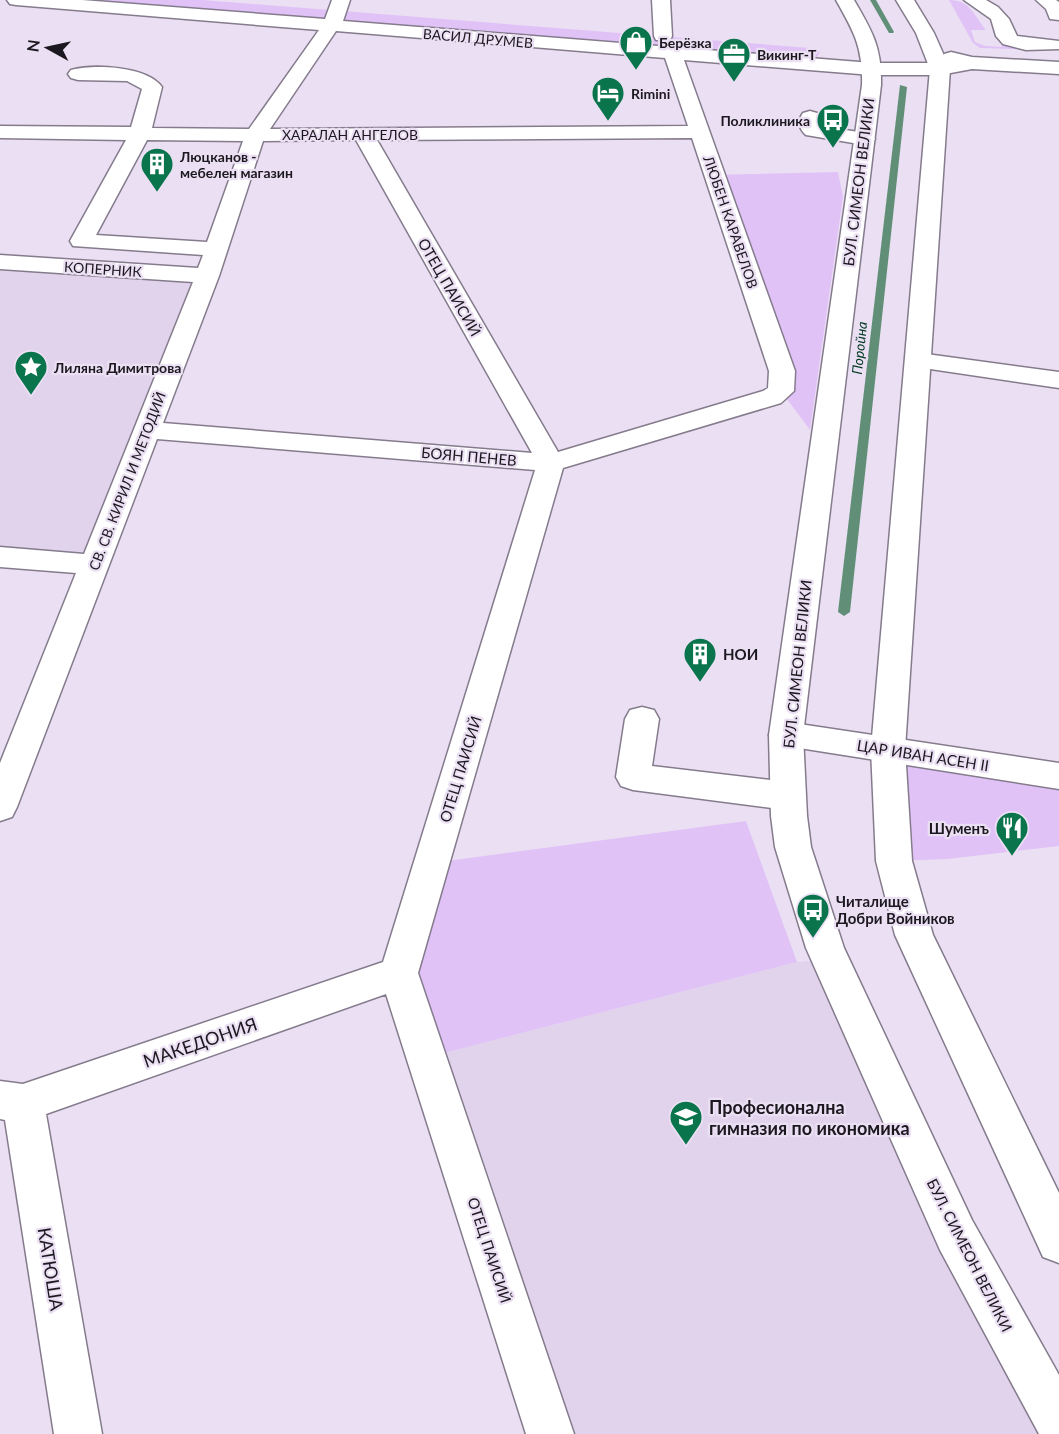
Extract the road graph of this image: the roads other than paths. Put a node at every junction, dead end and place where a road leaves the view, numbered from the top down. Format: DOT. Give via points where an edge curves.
graph roads {
  1 [pos="16,0"];
  2 [pos="202,0"];
  3 [pos="661,0"];
  4 [pos="845,0"];
  5 [pos="905,0"];
  6 [pos="973,0"];
  7 [pos="1045,0"];
  8 [pos="337,12"];
  9 [pos="1056,15"];
  10 [pos="663,36"];
  11 [pos="1057,49"];
  12 [pos="673,54"];
  13 [pos="871,60"];
  14 [pos="937,61"];
  15 [pos="1059,68"];
  16 [pos="78,74"];
  17 [pos="810,117"];
  18 [pos="0,132"];
  19 [pos="700,132"];
  20 [pos="140,134"];
  21 [pos="255,135"];
  22 [pos="363,135"];
  23 [pos="865,139"];
  24 [pos="216,249"];
  25 [pos="0,262"];
  26 [pos="207,276"];
  27 [pos="919,361"];
  28 [pos="1059,380"];
  29 [pos="781,391"];
  30 [pos="147,430"];
  31 [pos="551,463"];
  32 [pos="0,557"];
  33 [pos="95,565"];
  34 [pos="642,718"];
  35 [pos="786,735"];
  36 [pos="888,749"];
  37 [pos="1059,776"];
  38 [pos="788,796"];
  39 [pos="0,807"];
  40 [pos="399,973"];
  41 [pos="12,1102"];
  42 [pos="1059,1241"];
  43 [pos="1059,1422"];
  44 [pos="78,1434"];
  45 [pos="550,1434"];
  1 -- 8 [label="street, ВАСИЛ ДРУМЕВ"];
  2 -- 8 [label="street, ВАСИЛ ДРУМЕВ"];
  3 -- 10 [label="street"];
  4 -- 13 [label="street, БУЛ. СИМЕОН ВЕЛИКИ" via="864,33"];
  5 -- 14 [label="street"];
  6 -- 11 [label="street" via="992,10 1011,40"];
  7 -- 9 [label="street" via="1054,7"];
  8 -- 10 [label="street, ВАСИЛ ДРУМЕВ"];
  8 -- 12 [label="street, ВАСИЛ ДРУМЕВ"];
  8 -- 21 [label="street, СВ. СВ. КИРИЛ И МЕТОДИЙ"];
  10 -- 13 [label="street, ВАСИЛ ДРУМЕВ"];
  12 -- 13 [label="street, ВАСИЛ ДРУМЕВ"];
  12 -- 19 [label="street, ЛЮБЕН КАРАВЕЛОВ"];
  13 -- 14 [label="street"];
  13 -- 23 [label="street, БУЛ. СИМЕОН ВЕЛИКИ"];
  14 -- 15 [label="street"];
  14 -- 27 [label="street"];
  16 -- 20 [label="street" via="130,75 145,80 152,87"];
  17 -- 23 [label="street" via="813,131"];
  18 -- 20 [label="street, ХАРАЛАН АНГЕЛОВ"];
  19 -- 22 [label="street, ХАРАЛАН АНГЕЛОВ"];
  19 -- 29 [label="street, ЛЮБЕН КАРАВЕЛОВ" via="782,370"];
  20 -- 21 [label="street, ХАРАЛАН АНГЕЛОВ"];
  20 -- 24 [label="street" via="81,241"];
  21 -- 22 [label="street, ХАРАЛАН АНГЕЛОВ"];
  21 -- 24 [label="street, СВ. СВ. КИРИЛ И МЕТОДИЙ"];
  22 -- 31 [label="street, ОТЕЦ ПАИСИЙ"];
  23 -- 35 [label="street, БУЛ. СИМЕОН ВЕЛИКИ"];
  24 -- 26 [label="street, СВ. СВ. КИРИЛ И МЕТОДИЙ"];
  25 -- 26 [label="street, КОПЕРНИК"];
  26 -- 30 [label="street, СВ. СВ. КИРИЛ И МЕТОДИЙ"];
  27 -- 28 [label="street"];
  27 -- 36 [label="street"];
  29 -- 31 [label="street, БОЯН ПЕНЕВ" via="772,397"];
  30 -- 31 [label="street, БОЯН ПЕНЕВ"];
  30 -- 33 [label="street, СВ. СВ. КИРИЛ И МЕТОДИЙ"];
  31 -- 40 [label="street, ОТЕЦ ПАИСИЙ"];
  32 -- 33 [label="street"];
  33 -- 39 [label="street, СВ. СВ. КИРИЛ И МЕТОДИЙ"];
  34 -- 38 [label="street" via="633,777"];
  35 -- 36 [label="street, ЦАР ИВАН АСЕН II"];
  35 -- 38 [label="street, БУЛ. СИМЕОН ВЕЛИКИ"];
  36 -- 37 [label="street, ЦАР ИВАН АСЕН II"];
  36 -- 42 [label="street" via="894,861 914,935"];
  38 -- 43 [label="street, БУЛ. СИМЕОН ВЕЛИКИ" via="793,847 825,948 956,1235"];
  40 -- 41 [label="street, МАКЕДОНИЯ"];
  40 -- 45 [label="street, ОТЕЦ ПАИСИЙ"];
  41 -- 44 [label="street, КАТЮША"];
}
